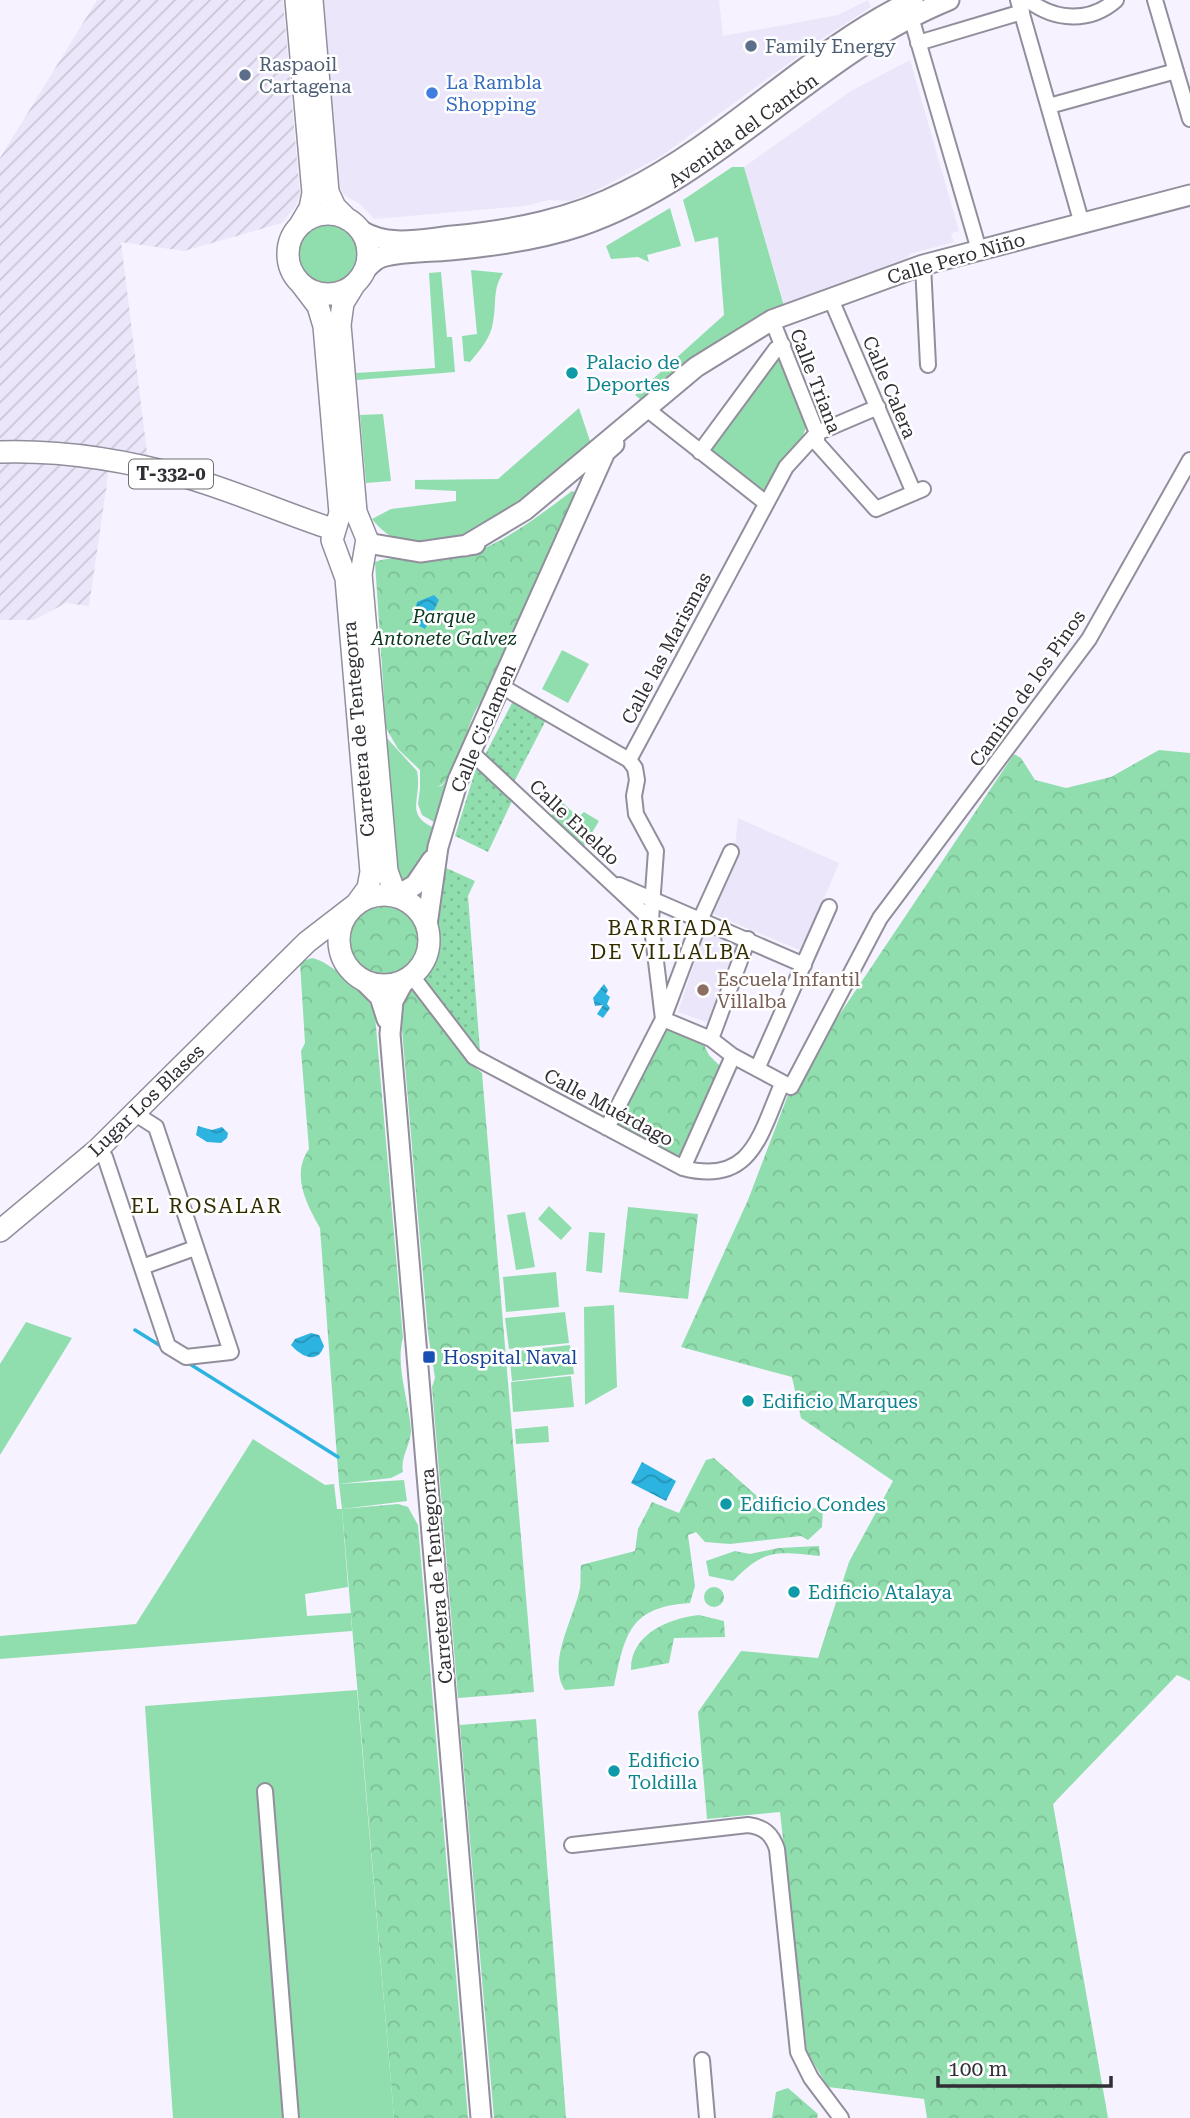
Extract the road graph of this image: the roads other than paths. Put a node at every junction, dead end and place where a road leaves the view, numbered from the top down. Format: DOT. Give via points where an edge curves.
graph roads {
  1 [pos="296,0"];
  2 [pos="312,0"];
  3 [pos="949,0"];
  4 [pos="1116,0"];
  5 [pos="1155,0"];
  6 [pos="1023,4"];
  7 [pos="909,12"];
  8 [pos="918,43"];
  9 [pos="1176,71"];
  10 [pos="1049,106"];
  11 [pos="1190,119"];
  12 [pos="1190,195"];
  13 [pos="1082,224"];
  14 [pos="354,225"];
  15 [pos="298,227"];
  16 [pos="979,250"];
  17 [pos="923,265"];
  18 [pos="360,277"];
  19 [pos="302,285"];
  20 [pos="830,297"];
  21 [pos="772,320"];
  22 [pos="783,345"];
  23 [pos="928,365"];
  24 [pos="878,407"];
  25 [pos="653,408"];
  26 [pos="817,433"];
  27 [pos="0,452"];
  28 [pos="700,452"];
  29 [pos="604,459"];
  30 [pos="1190,460"];
  31 [pos="569,486"];
  32 [pos="919,491"];
  33 [pos="587,498"];
  34 [pos="766,503"];
  35 [pos="335,530"];
  36 [pos="364,539"];
  37 [pos="465,547"];
  38 [pos="336,552"];
  39 [pos="501,686"];
  40 [pos="471,752"];
  41 [pos="629,760"];
  42 [pos="438,847"];
  43 [pos="732,852"];
  44 [pos="609,880"];
  45 [pos="396,896"];
  46 [pos="651,899"];
  47 [pos="356,904"];
  48 [pos="830,907"];
  49 [pos="701,918"];
  50 [pos="651,920"];
  51 [pos="427,925"];
  52 [pos="748,939"];
  53 [pos="343,960"];
  54 [pos="286,963"];
  55 [pos="803,965"];
  56 [pos="408,978"];
  57 [pos="365,982"];
  58 [pos="663,1019"];
  59 [pos="390,1034"];
  60 [pos="711,1039"];
  61 [pos="733,1056"];
  62 [pos="757,1069"];
  63 [pos="787,1085"];
  64 [pos="134,1113"];
  65 [pos="607,1128"];
  66 [pos="97,1150"];
  67 [pos="683,1168"];
  68 [pos="0,1231"];
  69 [pos="195,1248"];
  70 [pos="142,1267"];
  71 [pos="265,1791"];
  72 [pos="572,1844"];
  73 [pos="702,2060"];
  74 [pos="291,2118"];
  75 [pos="481,2118"];
  76 [pos="707,2118"];
  77 [pos="841,2118"];
  1 -- 15 [label="main road" via="313,189 310,208"];
  2 -- 14 [label="main road" via="328,192"];
  3 -- 7 [label="main road, Avenida del Cantón"];
  4 -- 6 [label="street" via="1099,12 1074,17"];
  5 -- 9 [label="street"];
  6 -- 8 [label="street"];
  6 -- 10 [label="street"];
  7 -- 8 [label="street"];
  7 -- 14 [label="main road, Avenida del Cantón" via="833,47 673,164 600,203 542,223 387,242"];
  7 -- 18 [label="main road, Avenida del Cantón" via="693,169 630,206 545,236 383,257"];
  8 -- 16 [label="street"];
  9 -- 10 [label="street"];
  9 -- 11 [label="street"];
  10 -- 13 [label="street"];
  12 -- 13 [label="main road, Calle Pero Niño"];
  13 -- 16 [label="main road, Calle Pero Niño"];
  14 -- 15 [label="main road" via="322,215"];
  14 -- 18 [label="main road" via="368,251"];
  15 -- 19 [label="main road" via="288,257 292,273"];
  16 -- 17 [label="main road, Calle Pero Niño"];
  17 -- 20 [label="main road, Calle Pero Niño"];
  17 -- 23 [label="street"];
  18 -- 19 [label="main road" via="341,293 328,295"];
  18 -- 36 [label="main road, Carretera de Tentegorra" via="340,315 356,512"];
  19 -- 35 [label="main road" via="318,306 324,326 340,513"];
  20 -- 21 [label="main road, Calle Pero Niño"];
  20 -- 24 [label="street, Calle Calera"];
  21 -- 22 [label="street, Calle Triana"];
  21 -- 25 [label="main road, Calle Pero Niño" via="696,367"];
  22 -- 26 [label="street, Calle Triana"];
  22 -- 28 [label="street"];
  24 -- 26 [label="street"];
  24 -- 32 [label="street, Calle Calera"];
  25 -- 28 [label="street"];
  25 -- 29 [label="main road" via="605,452"];
  25 -- 37 [label="main road, Calle Pero Niño" via="525,510"];
  26 -- 32 [label="street, Calle Triana" via="817,443 876,509"];
  26 -- 34 [label="street, Calle las Marismas" via="786,467"];
  27 -- 35 [label="main road, T-332-0" via="46,453 149,469"];
  28 -- 34 [label="street"];
  29 -- 31 [label="main road, Calle Pero Niño"];
  29 -- 33 [label="main road, Calle Ciclamen"];
  30 -- 63 [label="street, Camino de los Pinos" via="1089,639 880,918"];
  31 -- 33 [label="main road" via="583,488"];
  31 -- 37 [label="main road, Calle Pero Niño" via="508,531"];
  33 -- 39 [label="main road, Calle Ciclamen"];
  34 -- 41 [label="street, Calle las Marismas"];
  35 -- 36 [label="main road" via="346,523"];
  35 -- 38 [label="main road"];
  36 -- 37 [label="main road, Calle Pero Niño" via="419,552"];
  36 -- 38 [label="main road" via="350,558"];
  36 -- 45 [label="main road, Carretera de Tentegorra" via="361,574 387,876"];
  38 -- 47 [label="main road, Carretera de Tentegorra" via="346,578 371,872 368,888"];
  39 -- 40 [label="main road, Calle Ciclamen"];
  39 -- 41 [label="street"];
  40 -- 42 [label="main road, Calle Ciclamen"];
  40 -- 44 [label="street, Calle Eneldo"];
  41 -- 46 [label="street" via="637,780 636,814 656,851"];
  42 -- 45 [label="main road, Calle Ciclamen" via="420,880"];
  42 -- 51 [label="main road, Calle Ciclamen"];
  43 -- 49 [label="street"];
  44 -- 46 [label="street"];
  44 -- 50 [label="street, Calle Eneldo"];
  45 -- 47 [label="main road" via="376,895"];
  45 -- 51 [label="main road" via="414,906"];
  46 -- 49 [label="street"];
  46 -- 50 [label="street"];
  47 -- 53 [label="main road" via="339,931"];
  47 -- 54 [label="main road, Lugar Los Blases"];
  48 -- 55 [label="street"];
  49 -- 52 [label="street"];
  49 -- 58 [label="street"];
  50 -- 58 [label="street"];
  51 -- 56 [label="main road" via="427,953"];
  52 -- 55 [label="street"];
  52 -- 60 [label="street"];
  53 -- 54 [label="main road, Lugar Los Blases" via="312,948"];
  53 -- 57 [label="main road"];
  54 -- 64 [label="main road, Lugar Los Blases"];
  55 -- 62 [label="street"];
  56 -- 57 [label="main road" via="385,986"];
  56 -- 59 [label="main road, Carretera de Tentegorra" via="393,1000"];
  56 -- 65 [label="street, Calle Muérdago" via="474,1057"];
  57 -- 59 [label="main road, Carretera de Tentegorra" via="383,1002"];
  58 -- 60 [label="street"];
  58 -- 65 [label="street"];
  59 -- 75 [label="main road, Carretera de Tentegorra"];
  60 -- 61 [label="street"];
  61 -- 62 [label="street"];
  61 -- 67 [label="street"];
  62 -- 63 [label="street"];
  63 -- 67 [label="street, Calle Muérdago" via="751,1154 727,1170 703,1174"];
  64 -- 66 [label="main road, Lugar Los Blases"];
  64 -- 69 [label="street" via="156,1127"];
  65 -- 67 [label="street, Calle Muérdago"];
  66 -- 68 [label="main road, Lugar Los Blases"];
  66 -- 70 [label="street" via="104,1157"];
  69 -- 70 [label="street"];
  69 -- 70 [label="street" via="231,1352 186,1357 168,1346"];
  71 -- 74 [label="street"];
  72 -- 77 [label="street" via="748,1825 770,1834 777,1849 798,2052"];
  73 -- 76 [label="street"];
}
